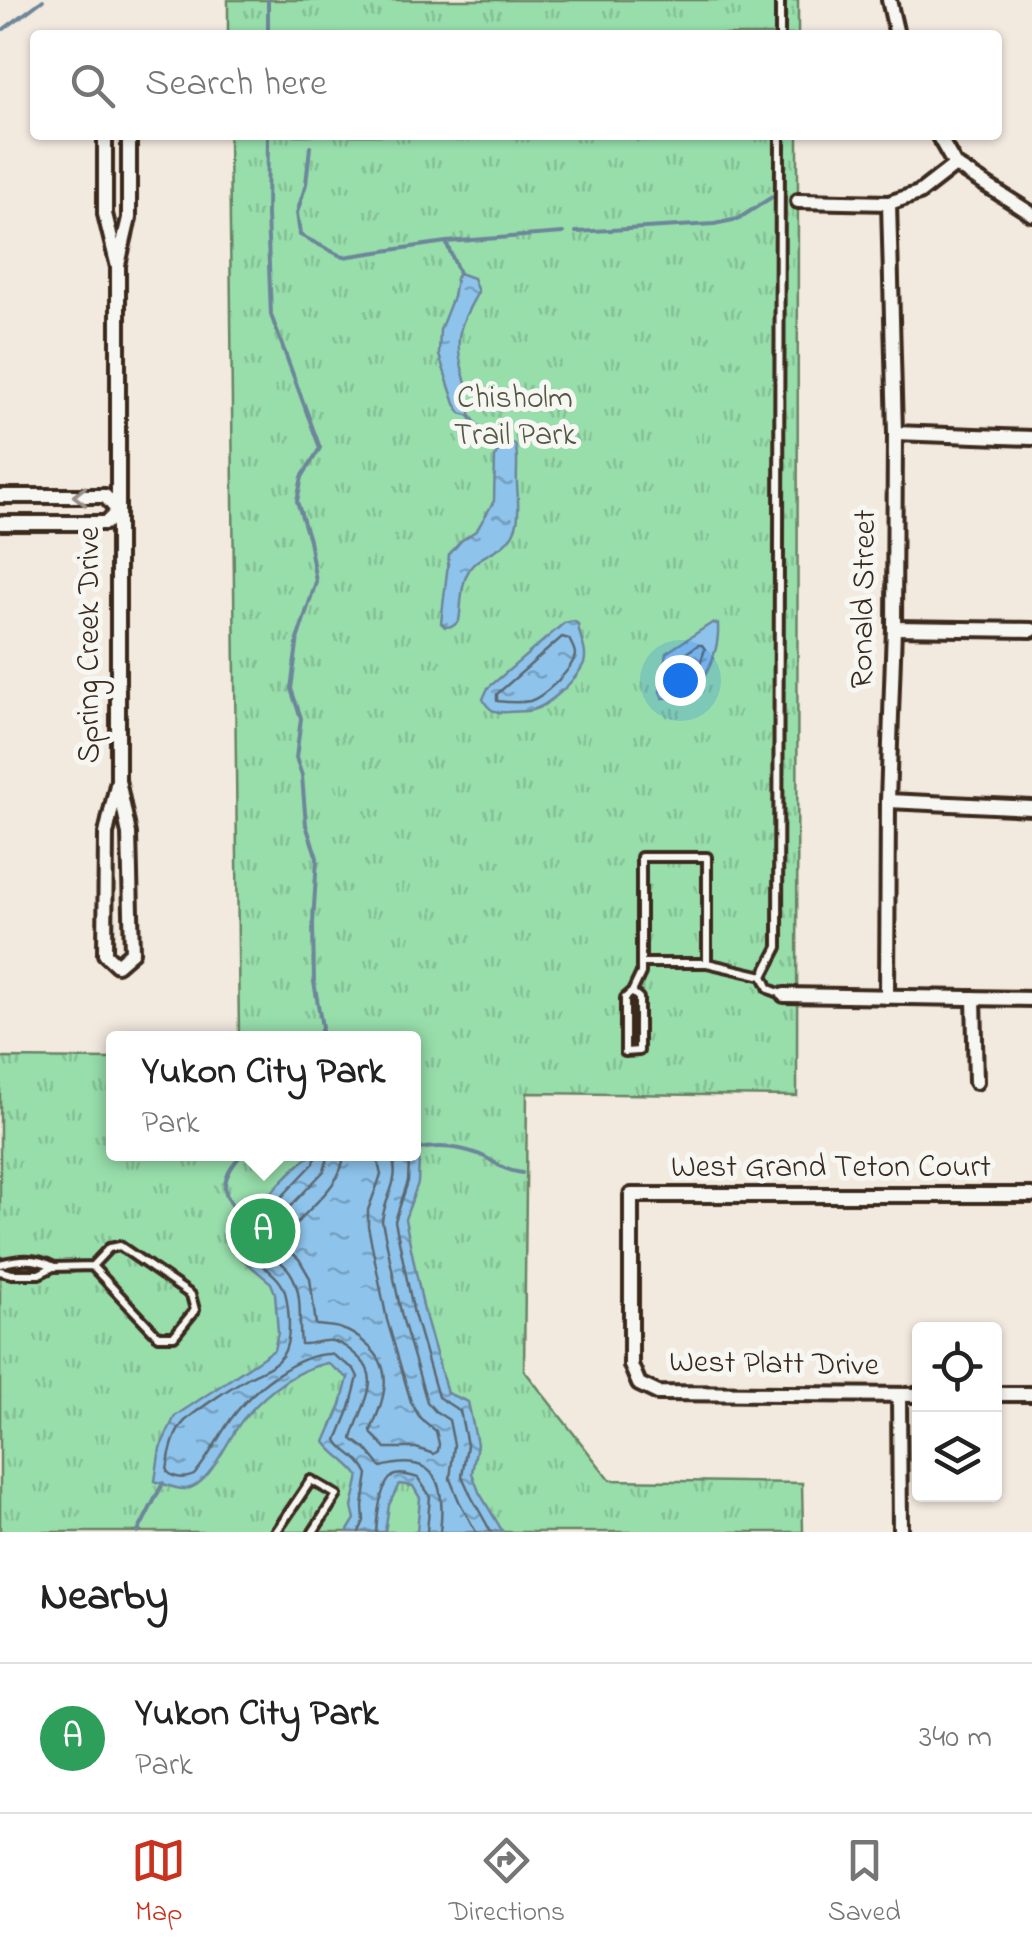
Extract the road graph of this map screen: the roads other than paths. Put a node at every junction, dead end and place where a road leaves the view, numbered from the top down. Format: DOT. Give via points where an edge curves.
graph roads {
  1 [pos="780,0"];
  2 [pos="889,0"];
  3 [pos="780,30"];
  4 [pos="896,30"];
  5 [pos="105,140"];
  6 [pos="129,140"];
  7 [pos="780,140"];
  8 [pos="941,140"];
  9 [pos="954,166"];
  10 [pos="798,201"];
  11 [pos="889,202"];
  12 [pos="1032,214"];
  13 [pos="118,268"];
  14 [pos="896,433"];
  15 [pos="1032,438"];
  16 [pos="0,496"];
  17 [pos="118,510"];
  18 [pos="0,523"];
  19 [pos="894,628"];
  20 [pos="1032,630"];
  21 [pos="118,780"];
  22 [pos="888,801"];
  23 [pos="1032,808"];
  24 [pos="642,962"];
  25 [pos="707,963"];
  26 [pos="763,976"];
  27 [pos="632,992"];
  28 [pos="784,995"];
  29 [pos="886,997"];
  30 [pos="974,998"];
  31 [pos="1032,999"];
  32 [pos="976,1082"];
  33 [pos="630,1195"];
  34 [pos="1032,1196"];
  35 [pos="92,1266"];
  36 [pos="0,1267"];
  37 [pos="53,1267"];
  38 [pos="1002,1394"];
  39 [pos="1032,1394"];
  40 [pos="898,1395"];
  41 [pos="912,1395"];
  42 [pos="276,1532"];
  43 [pos="313,1532"];
  44 [pos="900,1532"];
  1 -- 3 [label="lane"];
  2 -- 4 [label="street"];
  5 -- 13 [label="street, Spring Creek Drive" via="105,214"];
  6 -- 13 [label="street, Spring Creek Drive" via="129,218"];
  7 -- 26 [label="lane" via="778,947"];
  8 -- 9 [label="street"];
  9 -- 11 [label="street" via="919,193"];
  9 -- 12 [label="street"];
  10 -- 11 [label="street"];
  11 -- 14 [label="street, Ronald Street"];
  13 -- 17 [label="street, Spring Creek Drive"];
  14 -- 15 [label="street"];
  14 -- 19 [label="street, Ronald Street"];
  17 -- 16 [label="street, Spring Creek Drive, one-way" via="106,496"];
  17 -- 18 [label="street, Spring Creek Drive" via="106,523"];
  17 -- 21 [label="street, Spring Creek Drive"];
  19 -- 20 [label="street"];
  19 -- 22 [label="street, Ronald Street"];
  21 -- 21 [label="street, Spring Creek Drive" via="129,834 132,952 117,965 106,954 106,834"];
  22 -- 23 [label="street"];
  22 -- 29 [label="street, Ronald Street"];
  24 -- 25 [label="lane"];
  24 -- 25 [label="lane" via="641,858 707,857"];
  24 -- 27 [label="lane"];
  25 -- 26 [label="lane"];
  26 -- 28 [label="lane"];
  27 -- 27 [label="lane" via="625,998 624,1052 639,1052 639,998"];
  28 -- 29 [label="street"];
  29 -- 30 [label="street"];
  30 -- 31 [label="street"];
  30 -- 32 [label="street"];
  33 -- 34 [label="street, West Grand Teton Court"];
  33 -- 40 [label="street, West Platt Drive" via="631,1365 639,1384 658,1393"];
  35 -- 35 [label="lane" via="158,1336 174,1336 195,1310 191,1296 120,1246"];
  35 -- 37 [label="lane"];
  36 -- 37 [label="lane" via="40,1260"];
  36 -- 37 [label="lane" via="12,1274"];
  38 -- 39 [label="street"];
  40 -- 41 [label="street, West Platt Drive"];
  40 -- 44 [label="street"];
  42 -- 43 [label="lane" via="311,1480 337,1495"];
}
